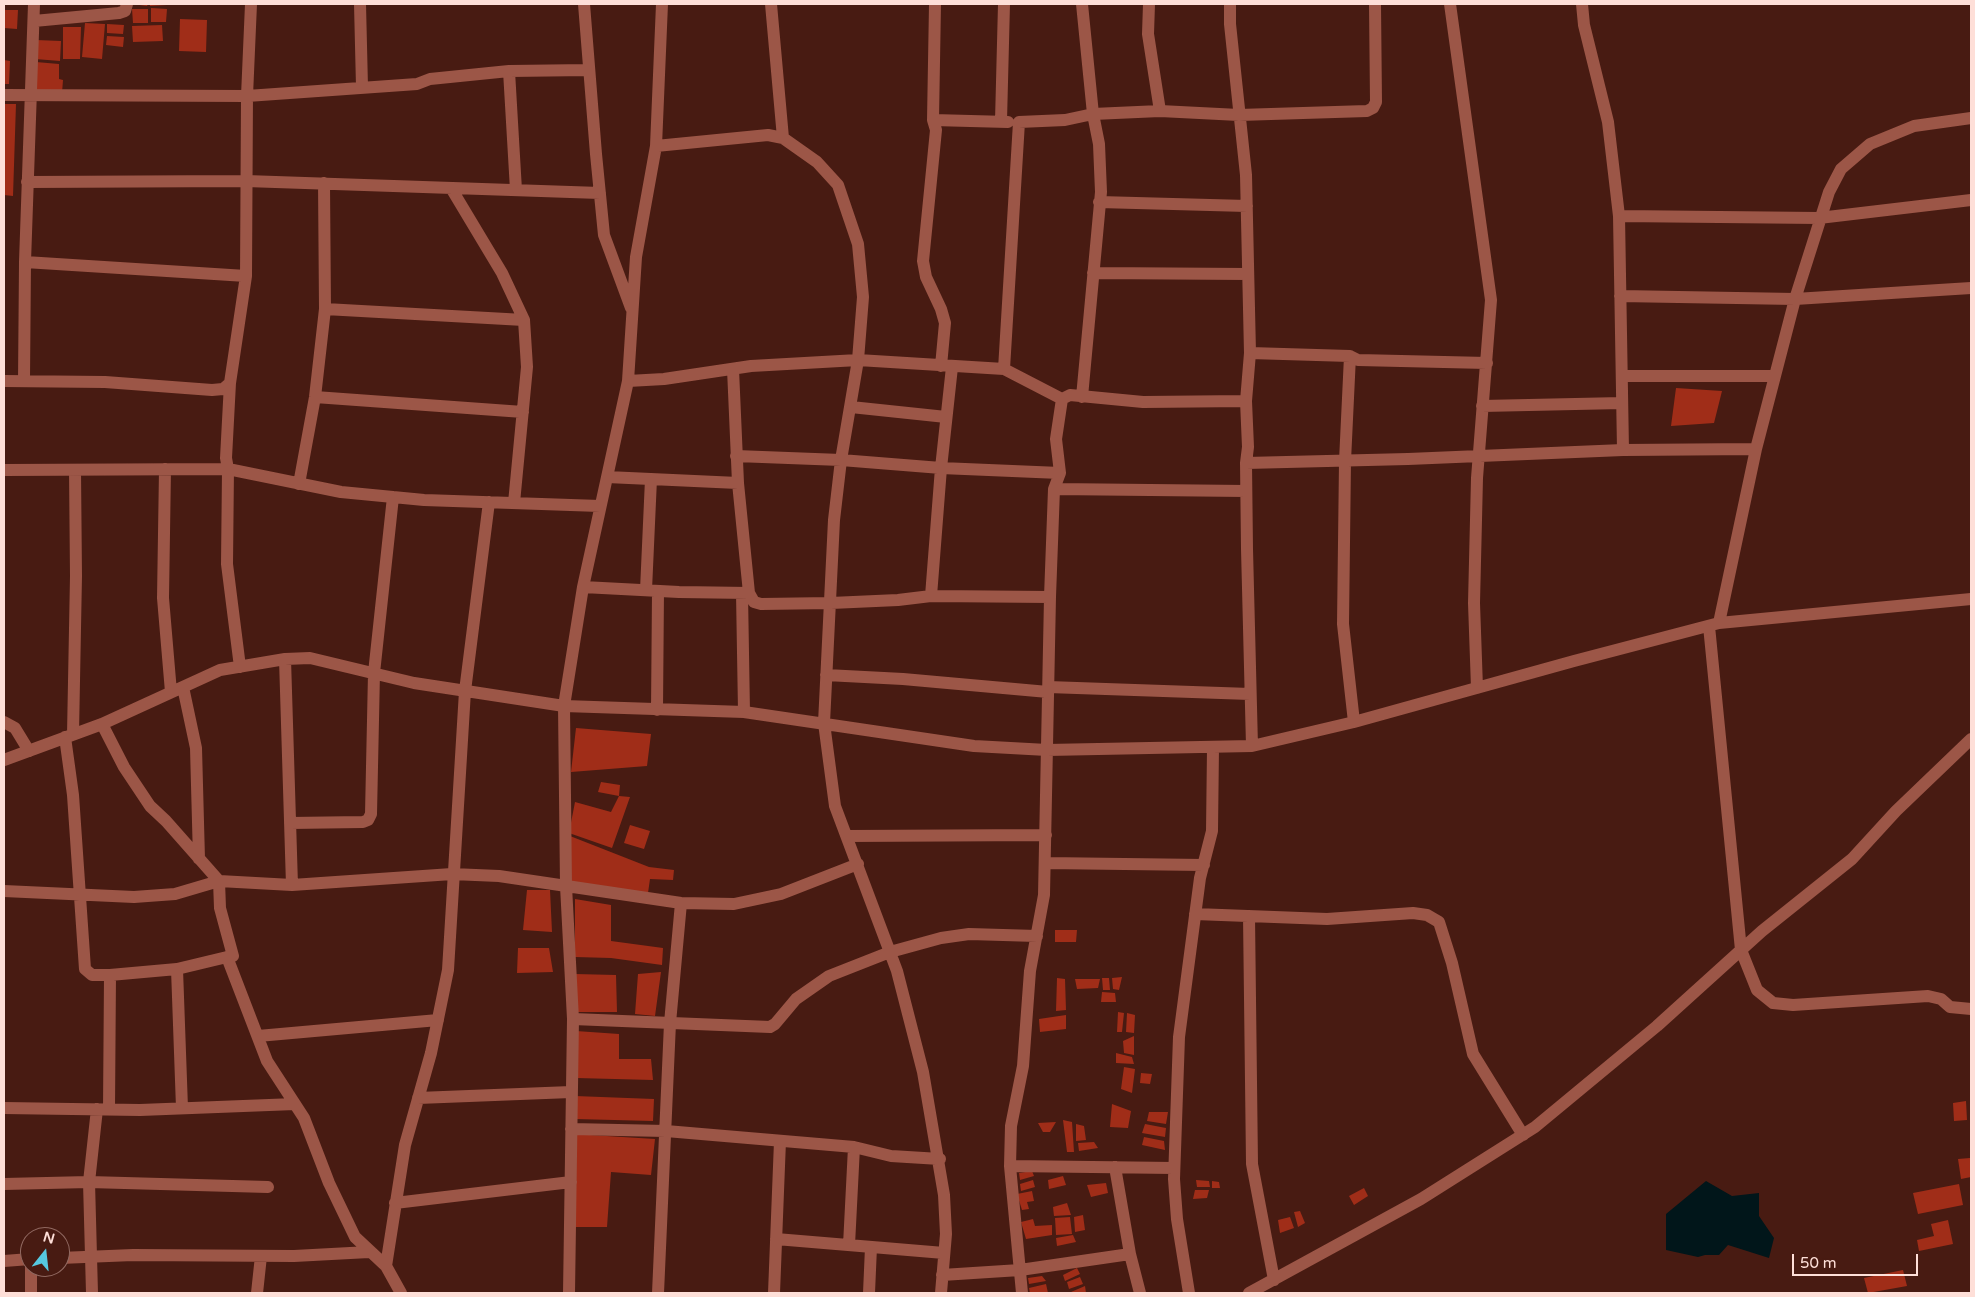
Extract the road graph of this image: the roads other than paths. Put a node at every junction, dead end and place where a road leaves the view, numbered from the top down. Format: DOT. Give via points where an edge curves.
graph roads {
  1 [pos="34,4"];
  2 [pos="127,4"];
  3 [pos="251,4"];
  4 [pos="360,4"];
  5 [pos="584,4"];
  6 [pos="662,4"];
  7 [pos="771,4"];
  8 [pos="935,4"];
  9 [pos="1004,4"];
  10 [pos="1082,4"];
  11 [pos="1149,4"];
  12 [pos="1230,4"];
  13 [pos="1375,4"];
  14 [pos="1450,4"];
  15 [pos="1582,4"];
  16 [pos="34,21"];
  17 [pos="589,70"];
  18 [pos="510,71"];
  19 [pos="362,87"];
  20 [pos="4,95"];
  21 [pos="30,96"];
  22 [pos="247,96"];
  23 [pos="1160,111"];
  24 [pos="1093,114"];
  25 [pos="1239,115"];
  26 [pos="1971,118"];
  27 [pos="933,120"];
  28 [pos="1001,122"];
  29 [pos="1019,122"];
  30 [pos="783,138"];
  31 [pos="656,146"];
  32 [pos="246,181"];
  33 [pos="27,182"];
  34 [pos="324,184"];
  35 [pos="451,188"];
  36 [pos="516,190"];
  37 [pos="600,193"];
  38 [pos="1971,200"];
  39 [pos="1099,202"];
  40 [pos="1247,206"];
  41 [pos="1619,216"];
  42 [pos="1819,218"];
  43 [pos="25,262"];
  44 [pos="1093,273"];
  45 [pos="1248,274"];
  46 [pos="246,276"];
  47 [pos="1971,288"];
  48 [pos="1620,296"];
  49 [pos="1795,299"];
  50 [pos="325,310"];
  51 [pos="633,313"];
  52 [pos="524,320"];
  53 [pos="1250,353"];
  54 [pos="1350,356"];
  55 [pos="858,360"];
  56 [pos="1486,363"];
  57 [pos="947,367"];
  58 [pos="733,369"];
  59 [pos="1004,370"];
  60 [pos="1622,376"];
  61 [pos="1775,376"];
  62 [pos="24,380"];
  63 [pos="4,381"];
  64 [pos="628,381"];
  65 [pos="230,383"];
  66 [pos="316,397"];
  67 [pos="1082,397"];
  68 [pos="1062,399"];
  69 [pos="1246,401"];
  70 [pos="1622,403"];
  71 [pos="1482,406"];
  72 [pos="850,407"];
  73 [pos="523,412"];
  74 [pos="946,417"];
  75 [pos="1756,449"];
  76 [pos="1623,450"];
  77 [pos="736,456"];
  78 [pos="1478,457"];
  79 [pos="841,460"];
  80 [pos="1345,461"];
  81 [pos="1246,463"];
  82 [pos="940,468"];
  83 [pos="165,469"];
  84 [pos="228,469"];
  85 [pos="4,470"];
  86 [pos="75,470"];
  87 [pos="1060,473"];
  88 [pos="607,477"];
  89 [pos="651,479"];
  90 [pos="738,483"];
  91 [pos="299,484"];
  92 [pos="1054,489"];
  93 [pos="1246,491"];
  94 [pos="392,497"];
  95 [pos="489,502"];
  96 [pos="514,502"];
  97 [pos="600,506"];
  98 [pos="583,587"];
  99 [pos="652,591"];
  100 [pos="746,593"];
  101 [pos="931,596"];
  102 [pos="1050,597"];
  103 [pos="1971,599"];
  104 [pos="831,602"];
  105 [pos="1714,624"];
  106 [pos="285,659"];
  107 [pos="240,667"];
  108 [pos="374,673"];
  109 [pos="826,675"];
  110 [pos="1477,688"];
  111 [pos="177,690"];
  112 [pos="1048,690"];
  113 [pos="465,691"];
  114 [pos="1250,694"];
  115 [pos="564,706"];
  116 [pos="657,710"];
  117 [pos="744,712"];
  118 [pos="4,722"];
  119 [pos="1354,722"];
  120 [pos="824,723"];
  121 [pos="102,724"];
  122 [pos="69,736"];
  123 [pos="1971,739"];
  124 [pos="1252,746"];
  125 [pos="1214,748"];
  126 [pos="1046,750"];
  127 [pos="29,751"];
  128 [pos="4,760"];
  129 [pos="290,823"];
  130 [pos="1046,835"];
  131 [pos="847,836"];
  132 [pos="199,859"];
  133 [pos="1045,863"];
  134 [pos="858,864"];
  135 [pos="1204,865"];
  136 [pos="452,874"];
  137 [pos="218,881"];
  138 [pos="292,885"];
  139 [pos="566,886"];
  140 [pos="4,891"];
  141 [pos="80,895"];
  142 [pos="681,903"];
  143 [pos="1195,914"];
  144 [pos="1249,916"];
  145 [pos="1037,936"];
  146 [pos="1741,950"];
  147 [pos="890,952"];
  148 [pos="227,957"];
  149 [pos="177,968"];
  150 [pos="110,975"];
  151 [pos="1971,1009"];
  152 [pos="573,1018"];
  153 [pos="438,1020"];
  154 [pos="670,1024"];
  155 [pos="258,1036"];
  156 [pos="571,1092"];
  157 [pos="418,1098"];
  158 [pos="295,1104"];
  159 [pos="4,1108"];
  160 [pos="182,1108"];
  161 [pos="103,1109"];
  162 [pos="570,1129"];
  163 [pos="666,1131"];
  164 [pos="1523,1134"];
  165 [pos="780,1141"];
  166 [pos="854,1147"];
  167 [pos="940,1159"];
  168 [pos="1010,1166"];
  169 [pos="1115,1167"];
  170 [pos="1174,1168"];
  171 [pos="89,1182"];
  172 [pos="571,1182"];
  173 [pos="4,1184"];
  174 [pos="268,1187"];
  175 [pos="395,1203"];
  176 [pos="776,1239"];
  177 [pos="849,1245"];
  178 [pos="872,1247"];
  179 [pos="369,1252"];
  180 [pos="944,1253"];
  181 [pos="1130,1254"];
  182 [pos="261,1256"];
  183 [pos="92,1257"];
  184 [pos="70,1258"];
  185 [pos="20,1260"];
  186 [pos="4,1261"];
  187 [pos="386,1266"];
  188 [pos="1020,1270"];
  189 [pos="942,1275"];
  190 [pos="31,1277"];
  191 [pos="1274,1280"];
  192 [pos="31,1293"];
  193 [pos="92,1293"];
  194 [pos="258,1293"];
  195 [pos="401,1293"];
  196 [pos="569,1293"];
  197 [pos="658,1293"];
  198 [pos="774,1293"];
  199 [pos="869,1293"];
  200 [pos="940,1293"];
  201 [pos="1022,1293"];
  202 [pos="1140,1293"];
  203 [pos="1189,1293"];
  204 [pos="1249,1293"];
  1 -- 16 [label="street"];
  2 -- 16 [label="street" via="125,11 119,13"];
  3 -- 22 [label="street"];
  4 -- 19 [label="street"];
  5 -- 17 [label="street"];
  6 -- 31 [label="street"];
  7 -- 30 [label="street"];
  8 -- 27 [label="street"];
  9 -- 28 [label="street"];
  10 -- 24 [label="street"];
  11 -- 23 [label="street" via="1148,34"];
  12 -- 25 [label="street"];
  13 -- 25 [label="street" via="1376,102 1373,108 1367,111"];
  14 -- 56 [label="street" via="1490,291"];
  15 -- 41 [label="street" via="1584,25 1608,122"];
  16 -- 21 [label="street"];
  17 -- 18 [label="street"];
  17 -- 37 [label="street"];
  18 -- 19 [label="street" via="430,79 418,84"];
  18 -- 36 [label="street"];
  19 -- 22 [label="street"];
  20 -- 21 [label="street"];
  21 -- 22 [label="street"];
  21 -- 33 [label="street"];
  22 -- 32 [label="street"];
  23 -- 24 [label="street"];
  23 -- 25 [label="street"];
  24 -- 29 [label="street" via="1065,120"];
  24 -- 39 [label="street" via="1099,144"];
  25 -- 40 [label="street"];
  26 -- 42 [label="street" via="1914,126 1870,144 1841,169"];
  27 -- 28 [label="street"];
  27 -- 57 [label="street" via="936,130 923,261 926,277 941,309"];
  28 -- 29 [label="street"];
  29 -- 59 [label="street"];
  30 -- 31 [label="street" via="768,135"];
  30 -- 55 [label="street" via="817,162 838,185 858,244 864,297"];
  31 -- 51 [label="street" via="636,257"];
  32 -- 33 [label="street"];
  32 -- 34 [label="street"];
  32 -- 46 [label="street"];
  33 -- 43 [label="street"];
  34 -- 35 [label="street"];
  34 -- 50 [label="street"];
  35 -- 36 [label="street"];
  35 -- 52 [label="street" via="502,273"];
  36 -- 37 [label="street"];
  37 -- 51 [label="street" via="604,236"];
  38 -- 42 [label="street"];
  39 -- 40 [label="street"];
  39 -- 44 [label="street"];
  40 -- 45 [label="street"];
  41 -- 42 [label="street"];
  41 -- 48 [label="street"];
  42 -- 49 [label="street"];
  43 -- 46 [label="street"];
  43 -- 62 [label="street"];
  44 -- 45 [label="street"];
  44 -- 67 [label="street"];
  45 -- 53 [label="street"];
  46 -- 65 [label="street"];
  47 -- 49 [label="street"];
  48 -- 49 [label="street"];
  48 -- 60 [label="street"];
  49 -- 61 [label="street"];
  50 -- 52 [label="street"];
  50 -- 66 [label="street"];
  51 -- 64 [label="street"];
  52 -- 73 [label="street" via="527,367"];
  53 -- 54 [label="street"];
  53 -- 69 [label="street"];
  54 -- 56 [label="street" via="1358,360"];
  54 -- 80 [label="street"];
  55 -- 57 [label="street"];
  55 -- 58 [label="street"];
  55 -- 72 [label="street"];
  56 -- 71 [label="street"];
  57 -- 59 [label="street"];
  57 -- 74 [label="street"];
  58 -- 64 [label="street" via="664,380"];
  58 -- 77 [label="street"];
  59 -- 68 [label="street"];
  60 -- 61 [label="street"];
  60 -- 70 [label="street"];
  61 -- 75 [label="street"];
  62 -- 63 [label="street"];
  62 -- 65 [label="street" via="212,390 222,389"];
  64 -- 88 [label="street"];
  65 -- 84 [label="street"];
  66 -- 73 [label="street"];
  66 -- 91 [label="street"];
  67 -- 68 [label="street" via="1070,395"];
  67 -- 69 [label="street" via="1143,402"];
  68 -- 87 [label="street" via="1056,439"];
  69 -- 81 [label="street"];
  70 -- 71 [label="street"];
  70 -- 76 [label="street"];
  71 -- 78 [label="street"];
  72 -- 74 [label="street"];
  72 -- 79 [label="street"];
  73 -- 96 [label="street"];
  74 -- 82 [label="street"];
  75 -- 76 [label="street"];
  75 -- 105 [label="street"];
  76 -- 78 [label="street"];
  77 -- 79 [label="street"];
  77 -- 90 [label="street"];
  78 -- 80 [label="street"];
  78 -- 110 [label="street" via="1474,603"];
  79 -- 82 [label="street"];
  79 -- 104 [label="street" via="834,520"];
  80 -- 81 [label="street"];
  80 -- 119 [label="street" via="1343,624"];
  81 -- 93 [label="street"];
  82 -- 87 [label="street"];
  82 -- 101 [label="street"];
  83 -- 84 [label="street"];
  83 -- 86 [label="street"];
  83 -- 111 [label="street" via="163,598"];
  84 -- 91 [label="street"];
  84 -- 107 [label="street" via="228,564"];
  85 -- 86 [label="street"];
  86 -- 122 [label="street" via="76,576"];
  87 -- 92 [label="street"];
  88 -- 89 [label="street"];
  88 -- 97 [label="street"];
  89 -- 90 [label="street"];
  89 -- 99 [label="street"];
  90 -- 100 [label="street"];
  91 -- 94 [label="street"];
  92 -- 93 [label="street"];
  92 -- 102 [label="street"];
  93 -- 114 [label="street"];
  94 -- 95 [label="street"];
  94 -- 108 [label="street"];
  95 -- 96 [label="street"];
  95 -- 113 [label="street"];
  96 -- 97 [label="street"];
  97 -- 98 [label="street"];
  98 -- 99 [label="street"];
  98 -- 115 [label="street"];
  99 -- 100 [label="street"];
  99 -- 116 [label="street"];
  100 -- 104 [label="street" via="754,602 761,604"];
  100 -- 117 [label="street"];
  101 -- 102 [label="street"];
  101 -- 104 [label="street"];
  102 -- 112 [label="street"];
  103 -- 105 [label="street"];
  104 -- 109 [label="street"];
  105 -- 110 [label="street"];
  105 -- 146 [label="street" via="1719,748"];
  106 -- 107 [label="street"];
  106 -- 108 [label="street" via="310,658"];
  106 -- 129 [label="street"];
  107 -- 111 [label="street" via="220,670"];
  108 -- 113 [label="street"];
  108 -- 129 [label="street" via="371,814 368,820"];
  109 -- 112 [label="street"];
  109 -- 120 [label="street"];
  110 -- 119 [label="street"];
  111 -- 121 [label="street"];
  111 -- 132 [label="street" via="196,748"];
  112 -- 114 [label="street"];
  112 -- 126 [label="street"];
  113 -- 115 [label="street"];
  113 -- 136 [label="street"];
  114 -- 124 [label="street"];
  115 -- 116 [label="street"];
  115 -- 139 [label="street"];
  116 -- 117 [label="street"];
  117 -- 120 [label="street"];
  118 -- 127 [label="street" via="15,728"];
  119 -- 124 [label="street"];
  120 -- 126 [label="street" via="974,746"];
  120 -- 131 [label="street" via="835,806"];
  121 -- 122 [label="street"];
  121 -- 132 [label="street" via="150,806"];
  122 -- 127 [label="street"];
  122 -- 141 [label="street"];
  123 -- 146 [label="street" via="1896,811 1852,859"];
  124 -- 125 [label="street"];
  125 -- 126 [label="street"];
  125 -- 135 [label="street" via="1212,831"];
  126 -- 130 [label="street"];
  127 -- 128 [label="street"];
  129 -- 138 [label="street"];
  130 -- 131 [label="street"];
  130 -- 133 [label="street"];
  131 -- 134 [label="street"];
  132 -- 137 [label="street"];
  133 -- 135 [label="street"];
  133 -- 145 [label="street"];
  134 -- 142 [label="street" via="772,896 734,904"];
  134 -- 147 [label="street"];
  135 -- 143 [label="street"];
  136 -- 138 [label="street"];
  136 -- 139 [label="street" via="499,876"];
  136 -- 153 [label="street" via="448,970"];
  137 -- 138 [label="street"];
  137 -- 141 [label="street" via="175,894 134,897"];
  137 -- 148 [label="street" via="220,908 233,956"];
  139 -- 142 [label="street"];
  139 -- 152 [label="street"];
  140 -- 141 [label="street"];
  141 -- 150 [label="street" via="84,969 92,975"];
  142 -- 154 [label="street"];
  143 -- 144 [label="street"];
  143 -- 170 [label="street" via="1179,1037"];
  144 -- 164 [label="street" via="1327,919 1413,913 1439,922 1473,1054"];
  144 -- 191 [label="street" via="1252,1164"];
  145 -- 147 [label="street" via="969,934"];
  145 -- 168 [label="street" via="1027,993 1023,1066 1010,1126"];
  146 -- 151 [label="street" via="1757,990 1773,1003 1793,1005 1928,996 1941,999 1950,1007"];
  146 -- 164 [label="street" via="1657,1026"];
  147 -- 154 [label="street" via="830,976 796,999 770,1027"];
  147 -- 167 [label="street" via="914,1032"];
  148 -- 149 [label="street"];
  148 -- 155 [label="street"];
  149 -- 150 [label="street"];
  149 -- 160 [label="street"];
  150 -- 161 [label="street"];
  152 -- 154 [label="street"];
  152 -- 156 [label="street"];
  153 -- 155 [label="street"];
  153 -- 157 [label="street"];
  154 -- 163 [label="street"];
  155 -- 158 [label="street" via="267,1061"];
  156 -- 157 [label="street"];
  156 -- 162 [label="street"];
  157 -- 175 [label="street" via="404,1145"];
  158 -- 160 [label="street"];
  158 -- 179 [label="street" via="355,1237"];
  159 -- 161 [label="street"];
  160 -- 161 [label="street"];
  161 -- 171 [label="street"];
  162 -- 163 [label="street"];
  162 -- 172 [label="street"];
  163 -- 165 [label="street"];
  163 -- 197 [label="street"];
  164 -- 191 [label="street" via="1421,1200"];
  165 -- 166 [label="street"];
  165 -- 176 [label="street"];
  166 -- 167 [label="street" via="891,1156"];
  166 -- 177 [label="street"];
  167 -- 180 [label="street" via="946,1234"];
  168 -- 169 [label="street"];
  168 -- 188 [label="street"];
  169 -- 170 [label="street"];
  169 -- 181 [label="street"];
  170 -- 203 [label="street" via="1177,1219"];
  171 -- 173 [label="street"];
  171 -- 174 [label="street"];
  171 -- 183 [label="street"];
  172 -- 175 [label="street"];
  172 -- 196 [label="street"];
  175 -- 187 [label="street"];
  176 -- 177 [label="street"];
  176 -- 198 [label="street"];
  177 -- 178 [label="street"];
  178 -- 180 [label="street"];
  178 -- 199 [label="street"];
  179 -- 182 [label="street"];
  179 -- 187 [label="street"];
  180 -- 189 [label="street"];
  181 -- 188 [label="street"];
  181 -- 202 [label="street"];
  182 -- 183 [label="street"];
  182 -- 194 [label="street"];
  183 -- 184 [label="street"];
  183 -- 193 [label="street"];
  185 -- 186 [label="street"];
  187 -- 195 [label="street"];
  188 -- 189 [label="street"];
  188 -- 201 [label="street"];
  189 -- 200 [label="street"];
  190 -- 192 [label="street"];
  191 -- 204 [label="street"];
}
